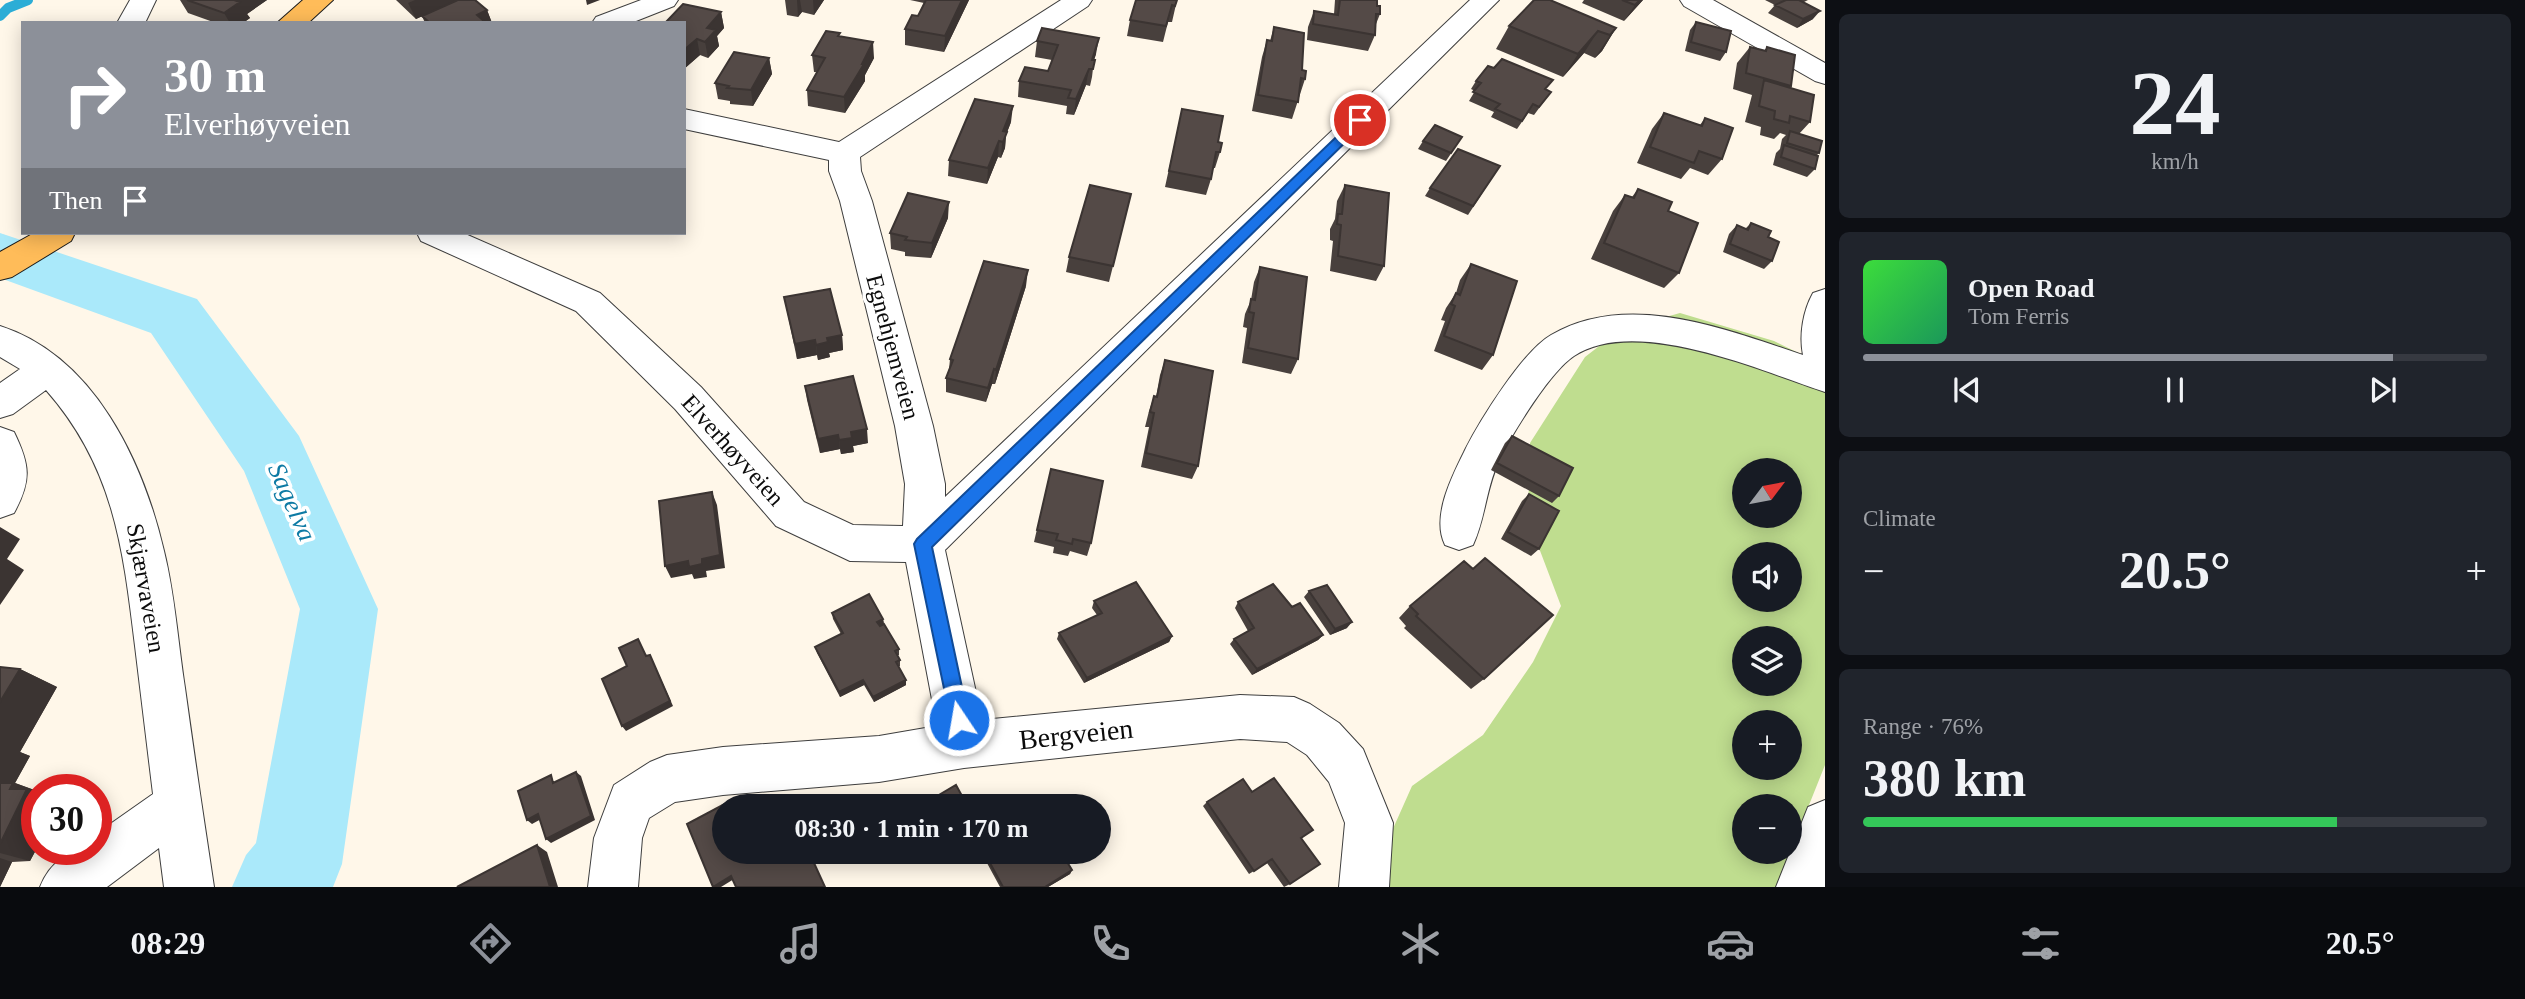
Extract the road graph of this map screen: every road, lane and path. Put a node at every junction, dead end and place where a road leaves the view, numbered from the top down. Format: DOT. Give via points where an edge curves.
graph roads {
  1 [pos="143,0"];
  2 [pos="320,0"];
  3 [pos="665,0"];
  4 [pos="1079,0"];
  5 [pos="1486,0"];
  6 [pos="1693,0"];
  7 [pos="132,21"];
  8 [pos="294,21"];
  9 [pos="611,21"];
  10 [pos="1825,75"];
  11 [pos="686,118"];
  12 [pos="844,153"];
  13 [pos="56,235"];
  14 [pos="437,235"];
  15 [pos="0,268"];
  16 [pos="1825,302"];
  17 [pos="0,340"];
  18 [pos="1825,366"];
  19 [pos="49,368"];
  20 [pos="1825,377"];
  21 [pos="0,402"];
  22 [pos="0,443"];
  23 [pos="0,501"];
  24 [pos="1459,532"];
  25 [pos="923,544"];
  26 [pos="964,745"];
  27 [pos="178,805"];
  28 [pos="1825,824"];
  29 [pos="65,887"];
  30 [pos="189,887"];
  31 [pos="612,887"];
  32 [pos="1364,887"];
  33 [pos="1801,887"];
  1 -- 7 [label="street"];
  2 -- 8 [label="main road"];
  3 -- 9 [label="street"];
  4 -- 12 [label="street"];
  5 -- 25 [label="street"];
  6 -- 10 [label="street"];
  11 -- 12 [label="street"];
  12 -- 25 [label="street, Egnehjemveien" via="845,171 914,426 925,484"];
  13 -- 15 [label="main road"];
  14 -- 25 [label="street, Elverhøyveien" via="588,302 688,398 790,514 850,543"];
  16 -- 18 [label="street" via="1820,332 1820,358"];
  17 -- 19 [label="street, Skjærvaveien"];
  19 -- 21 [label="street"];
  19 -- 27 [label="street, Skjærvaveien" via="98,429 130,503 144,552"];
  20 -- 24 [label="street" via="1672,330 1619,329 1575,338 1537,371 1485,448 1471,481"];
  22 -- 23 [label="street" via="10,465"];
  25 -- 26 [label="street, Egnehjemveien"];
  26 -- 31 [label="street, Bergveien" via="879,759 667,779 631,803 618,838"];
  26 -- 32 [label="street, Bergveien" via="1240,717 1294,720 1323,739 1346,766 1369,823"];
  27 -- 29 [label="street"];
  27 -- 30 [label="street, Skjærvaveien"];
  28 -- 33 [label="street"];
}
